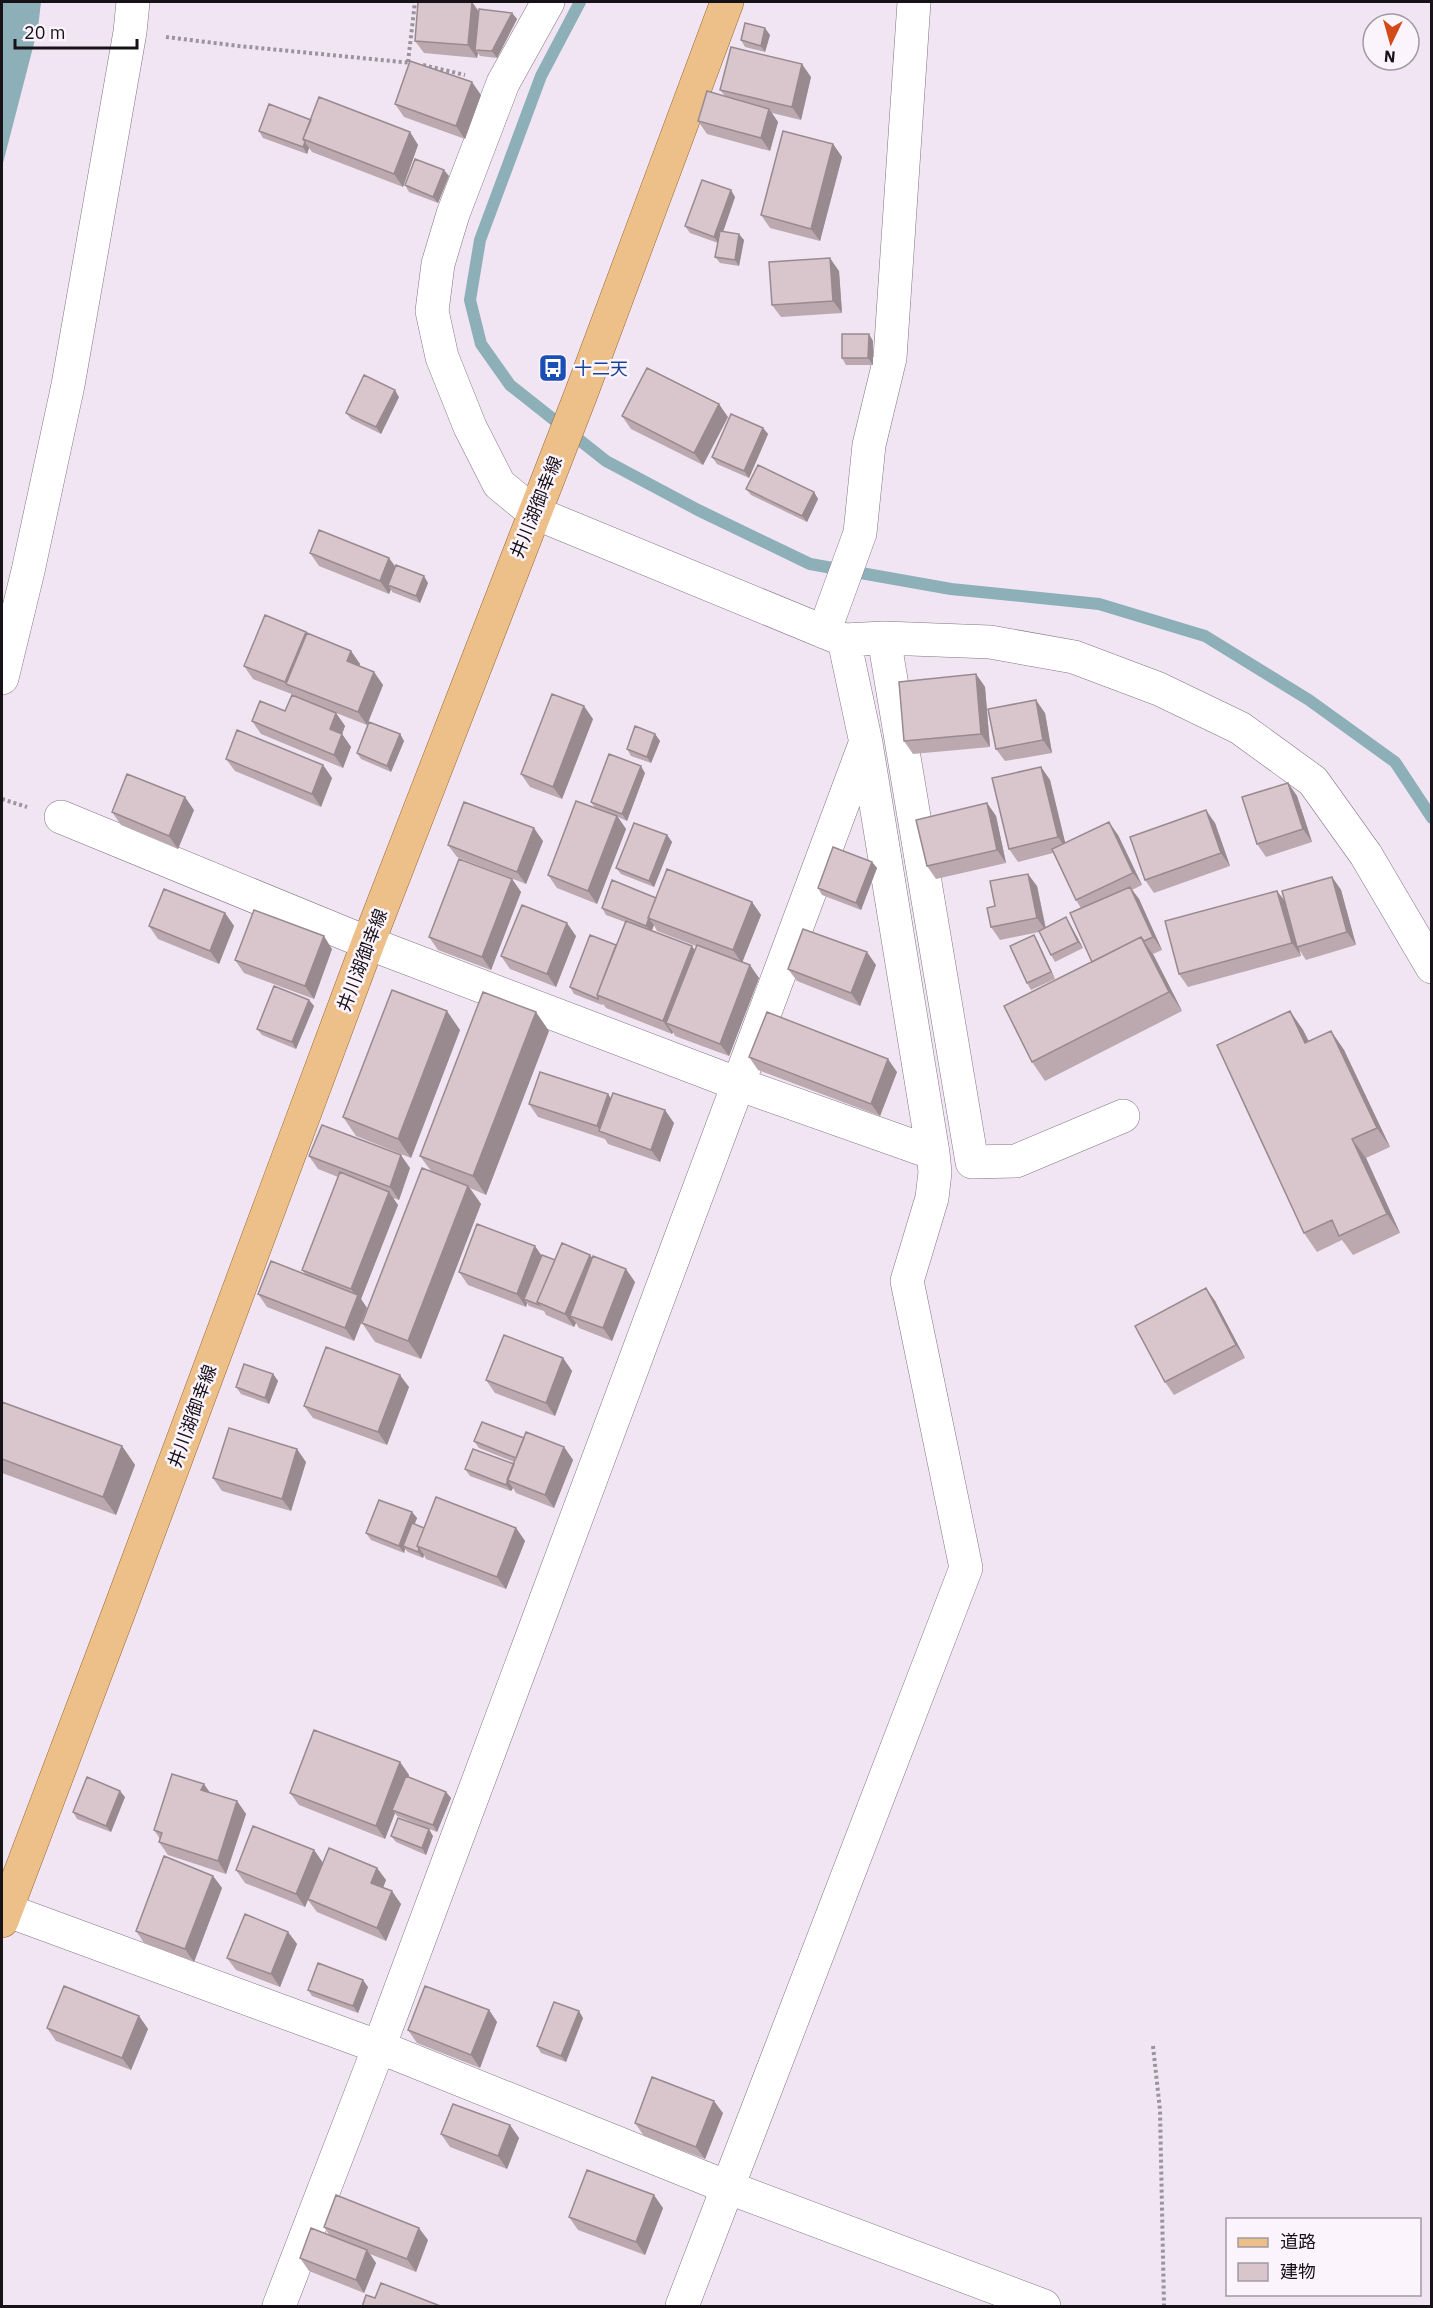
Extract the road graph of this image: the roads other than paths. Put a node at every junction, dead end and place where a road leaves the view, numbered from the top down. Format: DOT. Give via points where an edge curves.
graph roads {
  1 [pos="548,2"];
  2 [pos="727,2"];
  3 [pos="915,2"];
  4 [pos="131,17"];
  5 [pos="533,512"];
  6 [pos="834,636"];
  7 [pos="884,638"];
  8 [pos="2,678"];
  9 [pos="866,743"];
  10 [pos="61,817"];
  11 [pos="368,943"];
  12 [pos="1431,967"];
  13 [pos="738,1084"];
  14 [pos="1123,1116"];
  15 [pos="934,1162"];
  16 [pos="972,1162"];
  17 [pos="4,1915"];
  18 [pos="379,2047"];
  19 [pos="728,2187"];
  20 [pos="279,2307"];
  21 [pos="682,2307"];
  22 [pos="1044,2307"];
  1 -- 5 [label="street" via="503,83 453,214 438,264 432,311 442,357 475,437 499,484"];
  2 -- 5 [label="main road, 井川湖御幸線"];
  3 -- 6 [label="street" via="890,358 869,445 860,533"];
  4 -- 8 [label="street" via="68,386"];
  5 -- 6 [label="street"];
  5 -- 11 [label="main road, 井川湖御幸線"];
  6 -- 7 [label="street"];
  6 -- 9 [label="street"];
  7 -- 12 [label="street" via="990,642 1074,657 1159,689 1240,728 1313,781 1366,855"];
  7 -- 16 [label="street"];
  9 -- 13 [label="street"];
  9 -- 15 [label="street"];
  10 -- 11 [label="street"];
  11 -- 13 [label="street"];
  11 -- 17 [label="main road, 井川湖御幸線"];
  13 -- 15 [label="street"];
  13 -- 18 [label="street"];
  14 -- 16 [label="street" via="1016,1161"];
  15 -- 16 [label="street"];
  15 -- 19 [label="street" via="932,1198 907,1281 966,1568"];
  17 -- 18 [label="street"];
  18 -- 19 [label="street"];
  18 -- 20 [label="street"];
  19 -- 21 [label="street"];
  19 -- 22 [label="street"];
}
